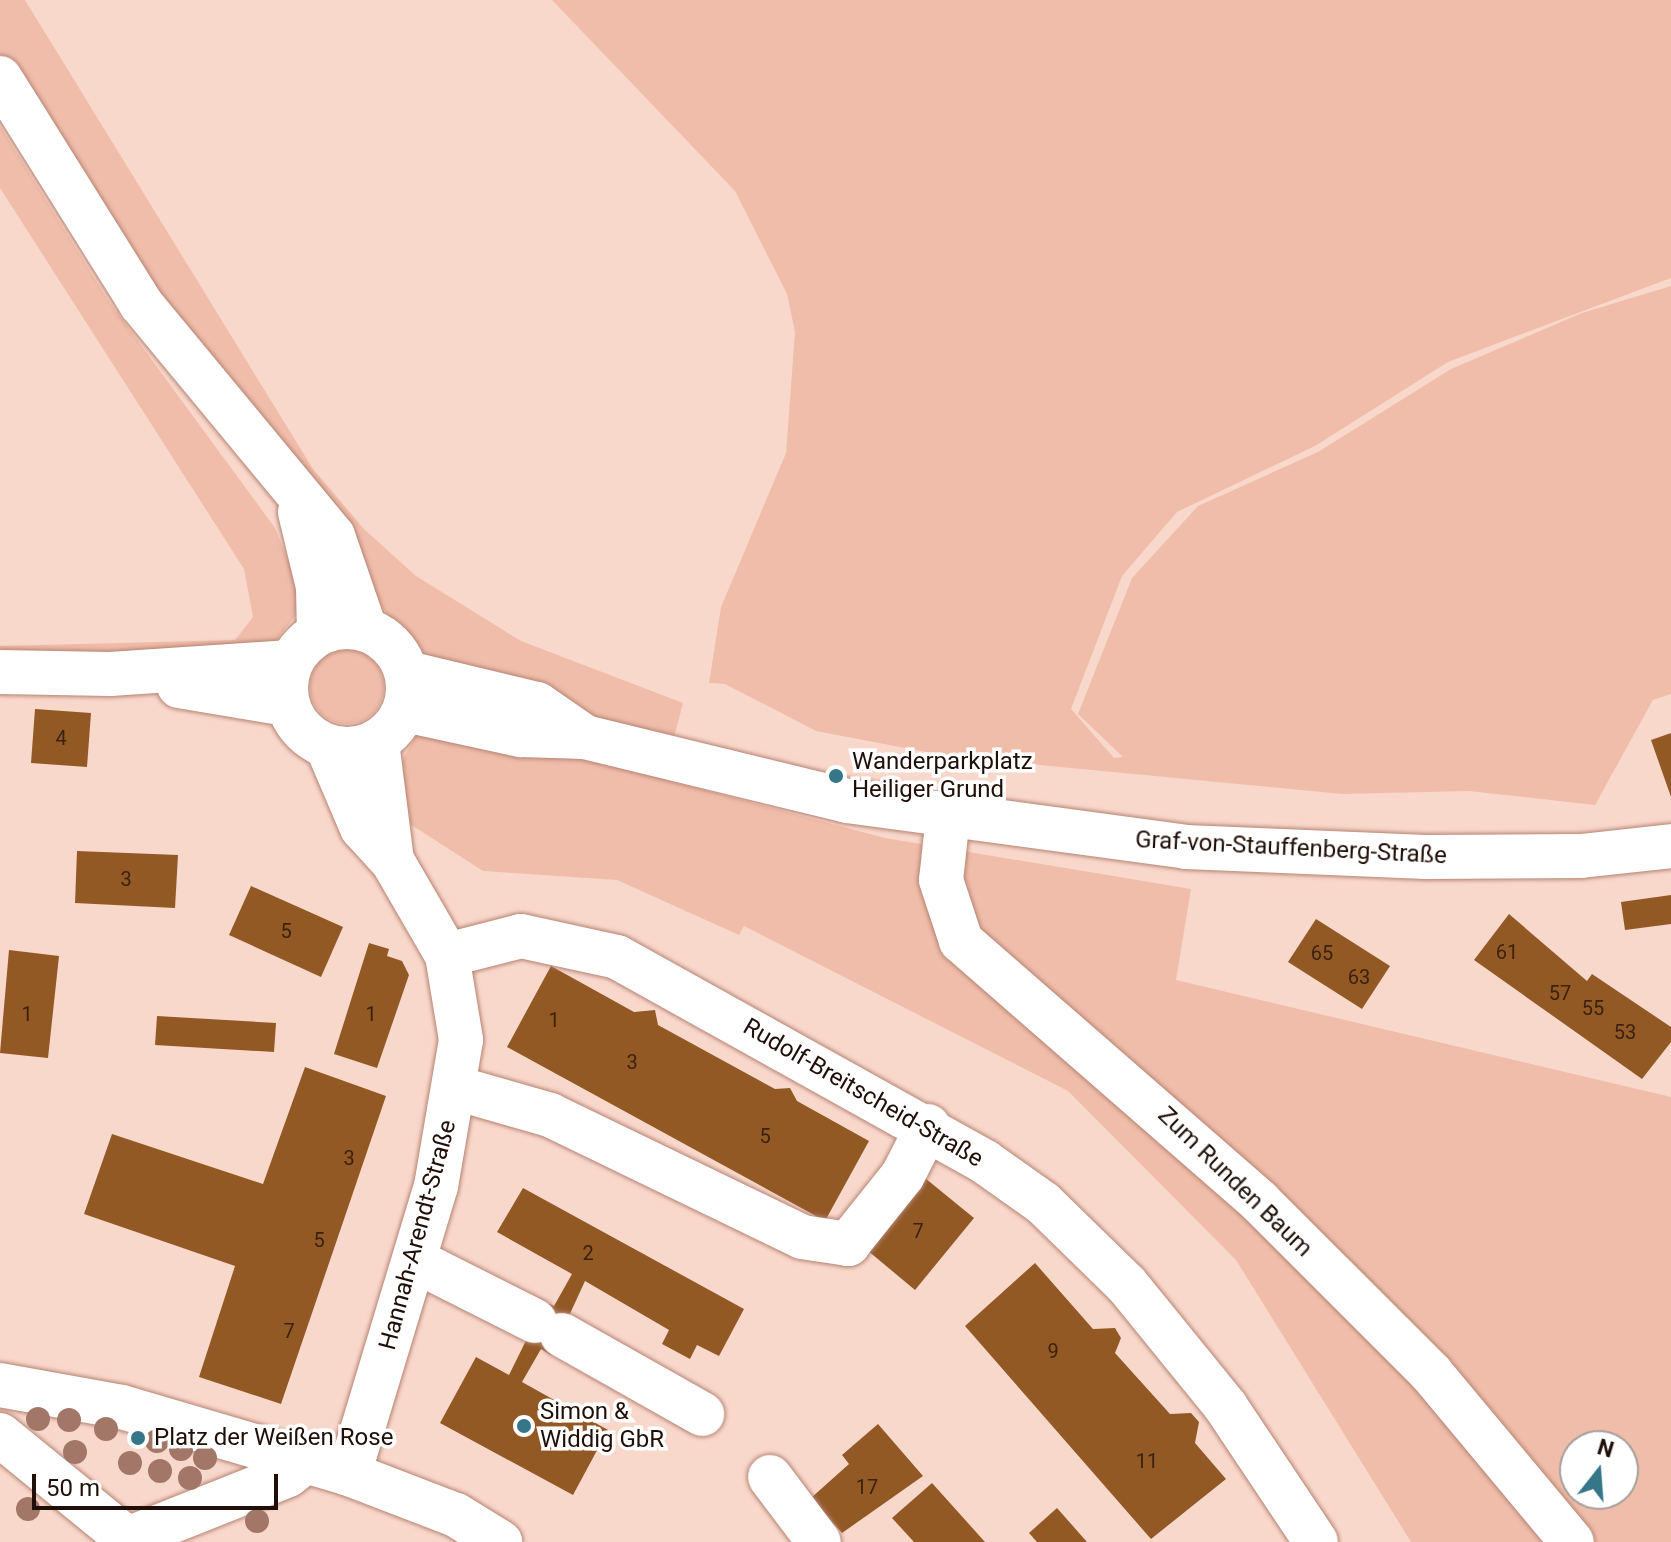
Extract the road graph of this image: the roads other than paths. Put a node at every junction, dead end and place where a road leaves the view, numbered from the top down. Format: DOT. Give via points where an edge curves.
graph roads {
  1 [pos="0,78"];
  2 [pos="296,498"];
  3 [pos="365,629"];
  4 [pos="299,666"];
  5 [pos="0,672"];
  6 [pos="397,709"];
  7 [pos="327,746"];
  8 [pos="948,816"];
  9 [pos="1671,846"];
  10 [pos="393,862"];
  11 [pos="447,955"];
  12 [pos="456,1088"];
  13 [pos="928,1126"];
  14 [pos="416,1261"];
  15 [pos="0,1385"];
  16 [pos="702,1414"];
  17 [pos="0,1435"];
  18 [pos="306,1461"];
  19 [pos="349,1474"];
  20 [pos="770,1477"];
  21 [pos="120,1542"];
  22 [pos="130,1542"];
  23 [pos="500,1542"];
  24 [pos="819,1542"];
  25 [pos="1316,1542"];
  26 [pos="1572,1542"];
  1 -- 2 [label="street" via="141,304"];
  2 -- 3 [label="street" via="333,536"];
  2 -- 4 [label="street" via="318,587"];
  3 -- 4 [label="street"];
  3 -- 6 [label="street" via="392,646"];
  4 -- 5 [label="street" via="110,674"];
  4 -- 7 [label="street" via="296,723"];
  6 -- 7 [label="street"];
  6 -- 8 [label="street, Graf-von-Stauffenberg-Straße" via="521,735 585,737 810,793"];
  6 -- 10 [label="street, Hannah-Arendt-Straße"];
  7 -- 10 [label="street, Hannah-Arendt-Straße" via="362,828"];
  8 -- 9 [label="street, Graf-von-Stauffenberg-Straße" via="1261,850 1581,856"];
  8 -- 26 [label="street, Zum Runden Baum" via="941,880 961,941 1260,1202 1431,1373"];
  10 -- 11 [label="street, Hannah-Arendt-Straße"];
  11 -- 12 [label="street, Hannah-Arendt-Straße" via="461,1040"];
  11 -- 13 [label="street, Rudolf-Breitscheid-Straße" via="521,936 617,957"];
  12 -- 13 [label="street" via="550,1115 802,1237 848,1244 903,1175"];
  12 -- 14 [label="street, Hannah-Arendt-Straße"];
  13 -- 25 [label="street, Rudolf-Breitscheid-Straße" via="1043,1203 1127,1285 1226,1407"];
  14 -- 16 [label="street"];
  14 -- 19 [label="street, Hannah-Arendt-Straße"];
  15 -- 18 [label="street" via="122,1407"];
  17 -- 22 [label="street"];
  18 -- 19 [label="street"];
  18 -- 22 [label="street"];
  19 -- 23 [label="street" via="456,1515"];
  20 -- 24 [label="street"];
  21 -- 22 [label="street"];
}
